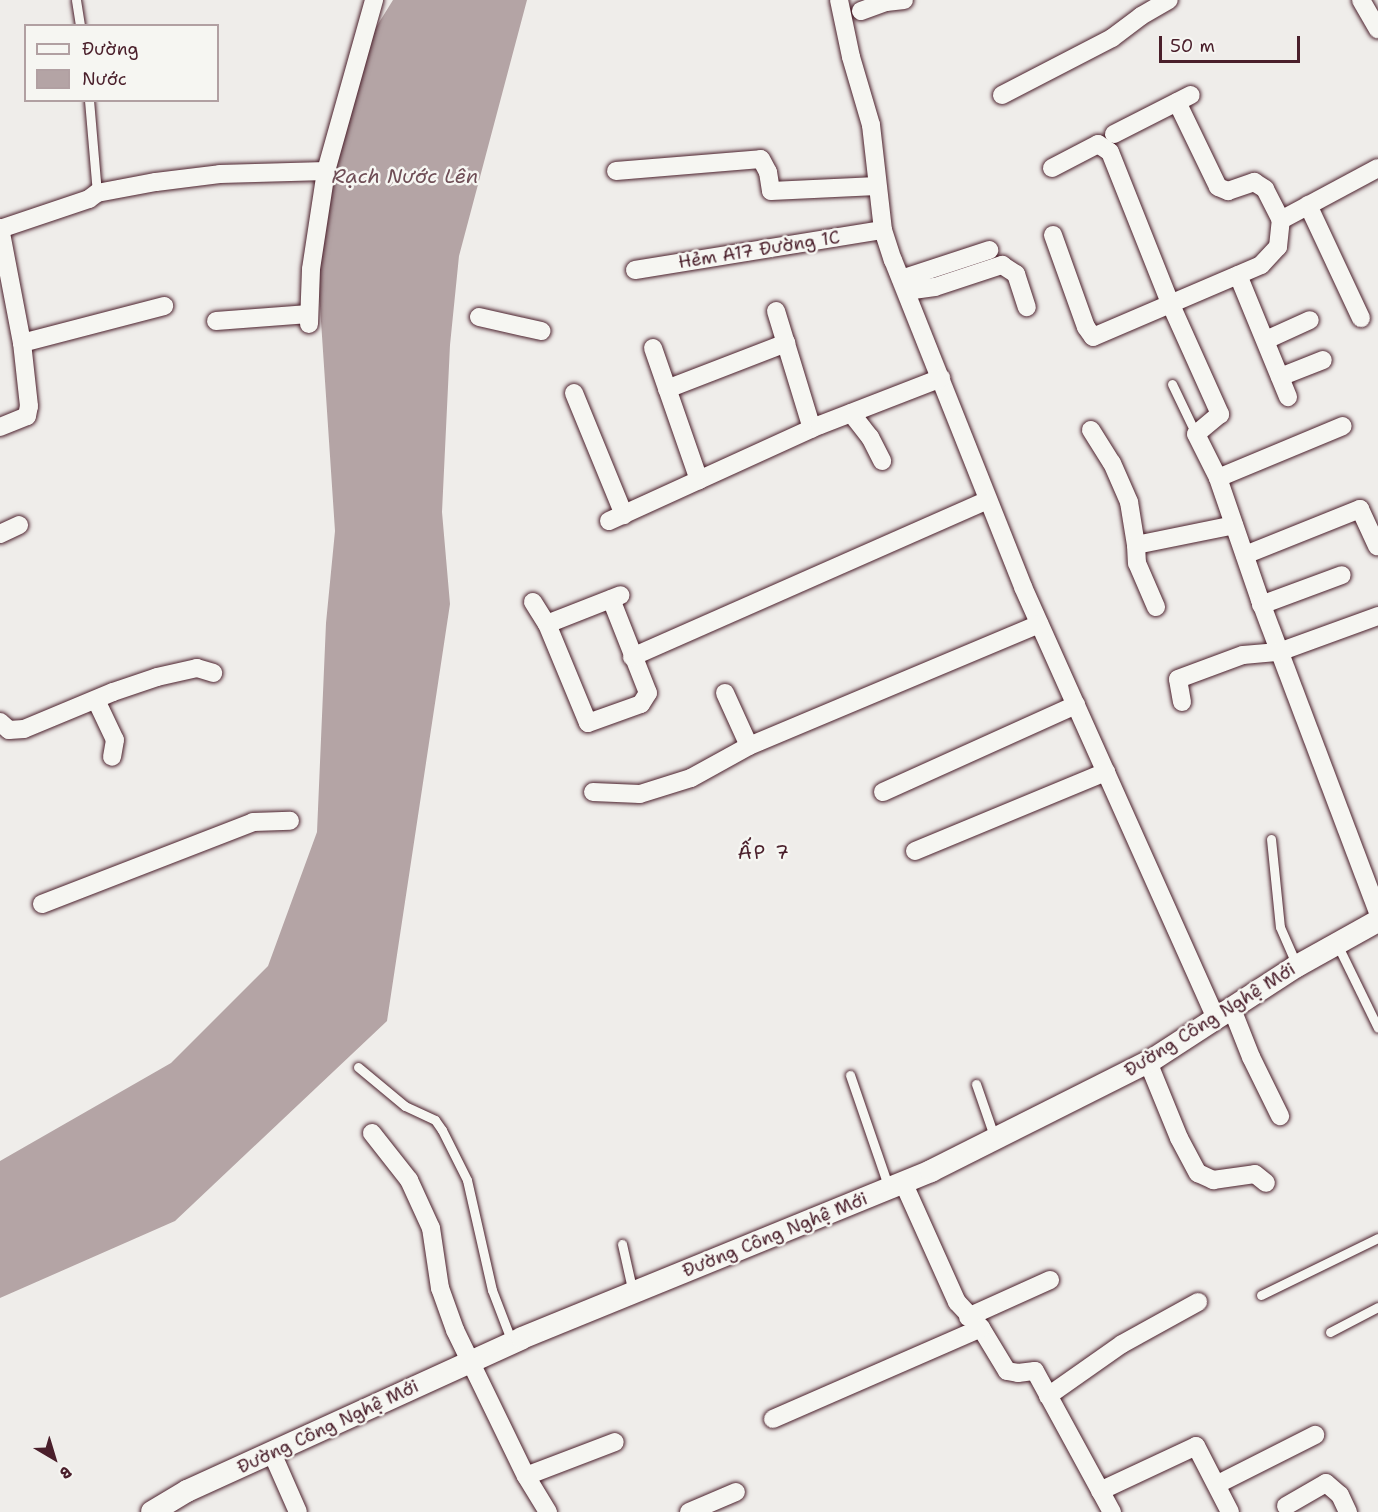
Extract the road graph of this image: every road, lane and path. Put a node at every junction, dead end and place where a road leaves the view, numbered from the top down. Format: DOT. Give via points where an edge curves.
graph roads {
  1 [pos="76,0"];
  2 [pos="374,0"];
  3 [pos="839,0"];
  4 [pos="902,0"];
  5 [pos="1169,0"];
  6 [pos="1362,0"];
  7 [pos="861,11"];
  8 [pos="80,24"];
  9 [pos="1377,24"];
  10 [pos="1002,95"];
  11 [pos="89,102"];
  12 [pos="1114,134"];
  13 [pos="1052,168"];
  14 [pos="1378,168"];
  15 [pos="326,171"];
  16 [pos="616,171"];
  17 [pos="878,186"];
  18 [pos="97,193"];
  19 [pos="1308,205"];
  20 [pos="1281,220"];
  21 [pos="0,229"];
  22 [pos="883,230"];
  23 [pos="1053,235"];
  24 [pos="989,249"];
  25 [pos="635,270"];
  26 [pos="1238,275"];
  27 [pos="904,285"];
  28 [pos="1171,305"];
  29 [pos="164,306"];
  30 [pos="1027,307"];
  31 [pos="776,311"];
  32 [pos="479,317"];
  33 [pos="1361,318"];
  34 [pos="1310,320"];
  35 [pos="216,321"];
  36 [pos="541,331"];
  37 [pos="1266,340"];
  38 [pos="22,343"];
  39 [pos="786,343"];
  40 [pos="653,348"];
  41 [pos="1323,360"];
  42 [pos="1280,377"];
  43 [pos="941,378"];
  44 [pos="1172,384"];
  45 [pos="667,389"];
  46 [pos="574,393"];
  47 [pos="1288,397"];
  48 [pos="851,413"];
  49 [pos="1342,426"];
  50 [pos="0,428"];
  51 [pos="812,429"];
  52 [pos="1090,430"];
  53 [pos="1196,434"];
  54 [pos="882,461"];
  55 [pos="1218,478"];
  56 [pos="699,480"];
  57 [pos="988,500"];
  58 [pos="20,525"];
  59 [pos="1234,525"];
  60 [pos="0,534"];
  61 [pos="1136,544"];
  62 [pos="1377,546"];
  63 [pos="1245,555"];
  64 [pos="1342,575"];
  65 [pos="533,602"];
  66 [pos="1261,605"];
  67 [pos="1156,607"];
  68 [pos="1378,616"];
  69 [pos="547,624"];
  70 [pos="1040,624"];
  71 [pos="1279,652"];
  72 [pos="632,657"];
  73 [pos="213,673"];
  74 [pos="725,693"];
  75 [pos="96,699"];
  76 [pos="1182,702"];
  77 [pos="1076,705"];
  78 [pos="0,722"];
  79 [pos="749,746"];
  80 [pos="112,757"];
  81 [pos="1106,772"];
  82 [pos="593,792"];
  83 [pos="883,792"];
  84 [pos="290,821"];
  85 [pos="1271,839"];
  86 [pos="915,851"];
  87 [pos="42,903"];
  88 [pos="1378,913"];
  89 [pos="1378,921"];
  90 [pos="1337,944"];
  91 [pos="1297,966"];
  92 [pos="1224,1014"];
  93 [pos="1378,1028"];
  94 [pos="1148,1062"];
  95 [pos="358,1067"];
  96 [pos="850,1075"];
  97 [pos="976,1084"];
  98 [pos="1280,1116"];
  99 [pos="372,1133"];
  100 [pos="995,1139"];
  101 [pos="1266,1183"];
  102 [pos="896,1185"];
  103 [pos="1378,1238"];
  104 [pos="622,1244"];
  105 [pos="1050,1280"];
  106 [pos="633,1293"];
  107 [pos="1261,1295"];
  108 [pos="1198,1302"];
  109 [pos="1378,1307"];
  110 [pos="974,1322"];
  111 [pos="1330,1332"];
  112 [pos="512,1342"];
  113 [pos="472,1361"];
  114 [pos="1048,1396"];
  115 [pos="773,1419"];
  116 [pos="1315,1435"];
  117 [pos="615,1443"];
  118 [pos="272,1453"];
  119 [pos="526,1476"];
  120 [pos="1218,1484"];
  121 [pos="736,1491"];
  122 [pos="1100,1491"];
  123 [pos="1286,1506"];
  124 [pos="152,1512"];
  125 [pos="298,1512"];
  126 [pos="548,1512"];
  127 [pos="689,1512"];
  128 [pos="1112,1512"];
  129 [pos="1230,1512"];
  130 [pos="1348,1512"];
  1 -- 8 [label="lane"];
  2 -- 15 [label="street"];
  3 -- 17 [label="street" via="871,125"];
  4 -- 7 [label="street"];
  5 -- 10 [label="street" via="1112,38"];
  6 -- 9 [label="street"];
  11 -- 18 [label="lane"];
  12 -- 20 [label="street" via="1184,98 1218,187 1228,191 1254,182 1265,189"];
  13 -- 28 [label="street" via="1098,144 1106,147"];
  14 -- 19 [label="street"];
  15 -- 18 [label="street" via="220,174"];
  15 -- 35 [label="street" via="311,268 309,319"];
  16 -- 17 [label="street" via="761,159 771,191"];
  17 -- 22 [label="street"];
  18 -- 21 [label="street"];
  19 -- 20 [label="street"];
  19 -- 33 [label="street"];
  20 -- 26 [label="street" via="1278,247 1261,265"];
  21 -- 38 [label="street"];
  22 -- 25 [label="street, Hẻm A17 Đường 1C"];
  22 -- 27 [label="street"];
  23 -- 28 [label="street" via="1093,337"];
  24 -- 27 [label="street"];
  26 -- 28 [label="street"];
  26 -- 37 [label="street"];
  27 -- 30 [label="street" via="935,287 1002,265 1016,274"];
  27 -- 43 [label="street"];
  28 -- 53 [label="street" via="1220,414"];
  29 -- 38 [label="street"];
  31 -- 39 [label="street"];
  32 -- 36 [label="street"];
  34 -- 37 [label="street"];
  37 -- 42 [label="street"];
  38 -- 50 [label="street" via="27,416"];
  39 -- 45 [label="street"];
  39 -- 51 [label="street"];
  40 -- 45 [label="street"];
  41 -- 42 [label="street"];
  42 -- 47 [label="street"];
  43 -- 48 [label="street"];
  43 -- 57 [label="street"];
  44 -- 53 [label="lane"];
  45 -- 56 [label="street"];
  46 -- 56 [label="street" via="616,518"];
  48 -- 51 [label="street"];
  48 -- 54 [label="street"];
  49 -- 55 [label="street"];
  51 -- 56 [label="street"];
  52 -- 61 [label="street" via="1112,463 1129,502"];
  53 -- 55 [label="street"];
  55 -- 59 [label="street"];
  57 -- 70 [label="street"];
  57 -- 72 [label="street"];
  58 -- 60 [label="street"];
  59 -- 61 [label="street"];
  59 -- 63 [label="street"];
  61 -- 67 [label="street" via="1137,563"];
  62 -- 63 [label="street" via="1360,509"];
  63 -- 66 [label="street"];
  64 -- 66 [label="street"];
  65 -- 69 [label="street"];
  66 -- 71 [label="street"];
  68 -- 71 [label="street"];
  69 -- 72 [label="street" via="616,597"];
  69 -- 72 [label="street" via="588,723 641,704 648,693"];
  70 -- 77 [label="street"];
  70 -- 79 [label="street"];
  71 -- 76 [label="street" via="1243,655 1178,679"];
  71 -- 88 [label="street"];
  73 -- 75 [label="street" via="197,668 157,677"];
  74 -- 79 [label="street"];
  75 -- 78 [label="street" via="24,729 9,730"];
  75 -- 80 [label="street" via="114,740"];
  77 -- 81 [label="street"];
  77 -- 83 [label="street"];
  79 -- 82 [label="street" via="691,778 640,794"];
  81 -- 86 [label="street"];
  81 -- 92 [label="street"];
  84 -- 87 [label="street" via="253,822"];
  85 -- 91 [label="lane" via="1280,927"];
  89 -- 90 [label="street, Đường Công Nghệ Mới"];
  90 -- 91 [label="street, Đường Công Nghệ Mới"];
  90 -- 93 [label="lane"];
  91 -- 92 [label="street, Đường Công Nghệ Mới"];
  92 -- 94 [label="street, Đường Công Nghệ Mới"];
  92 -- 98 [label="street"];
  94 -- 100 [label="street, Đường Công Nghệ Mới"];
  94 -- 101 [label="street" via="1198,1173 1213,1180 1255,1174"];
  95 -- 112 [label="lane" via="405,1106 435,1120 442,1130 466,1180 492,1290"];
  96 -- 102 [label="lane"];
  97 -- 100 [label="lane"];
  99 -- 113 [label="street" via="409,1180 431,1228 440,1288 454,1330"];
  100 -- 102 [label="street, Đường Công Nghệ Mới"];
  102 -- 106 [label="street, Đường Công Nghệ Mới"];
  102 -- 110 [label="street" via="957,1302"];
  103 -- 107 [label="lane"];
  104 -- 106 [label="lane"];
  105 -- 110 [label="street"];
  106 -- 112 [label="street, Đường Công Nghệ Mới"];
  108 -- 114 [label="street" via="1122,1344"];
  109 -- 111 [label="lane"];
  110 -- 114 [label="street" via="1007,1371 1035,1371"];
  110 -- 115 [label="street"];
  112 -- 113 [label="street, Đường Công Nghệ Mới"];
  113 -- 118 [label="street, Đường Công Nghệ Mới"];
  113 -- 119 [label="street"];
  114 -- 122 [label="street"];
  116 -- 120 [label="street"];
  117 -- 119 [label="street"];
  118 -- 124 [label="street, Đường Công Nghệ Mới" via="187,1491"];
  118 -- 125 [label="street"];
  119 -- 126 [label="street"];
  120 -- 122 [label="street" via="1196,1446"];
  120 -- 129 [label="street"];
  121 -- 127 [label="street"];
  122 -- 128 [label="street"];
  123 -- 130 [label="street" via="1326,1483 1340,1496"];
}
